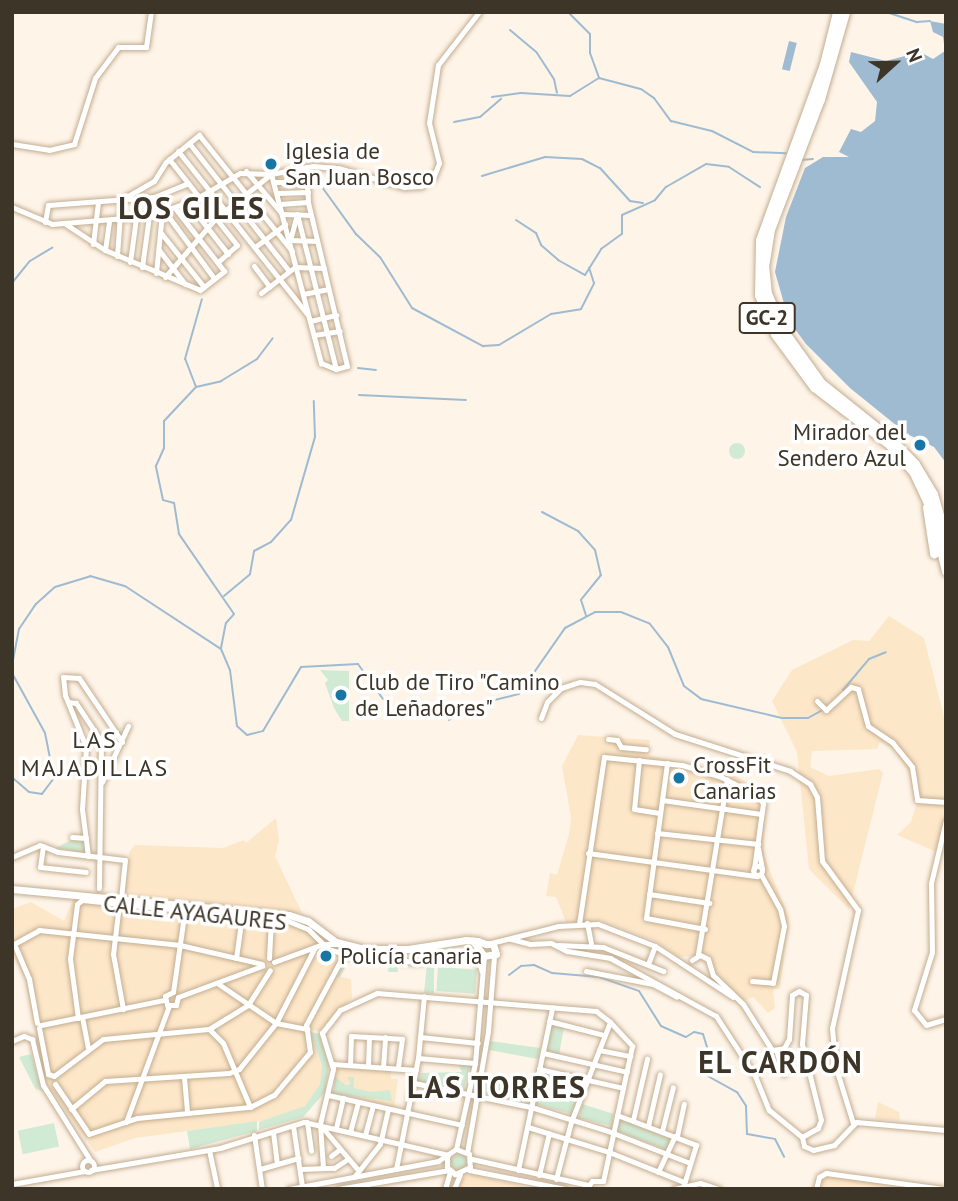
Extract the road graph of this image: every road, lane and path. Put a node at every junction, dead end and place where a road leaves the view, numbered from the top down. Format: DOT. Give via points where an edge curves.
graph roads {
  1 [pos="151,12"];
  2 [pos="479,12"];
  3 [pos="838,12"];
  4 [pos="845,12"];
  5 [pos="189,143"];
  6 [pos="12,144"];
  7 [pos="178,151"];
  8 [pos="169,159"];
  9 [pos="306,167"];
  10 [pos="246,171"];
  11 [pos="271,173"];
  12 [pos="233,176"];
  13 [pos="307,181"];
  14 [pos="275,182"];
  15 [pos="188,183"];
  16 [pos="221,183"];
  17 [pos="258,186"];
  18 [pos="210,190"];
  19 [pos="308,192"];
  20 [pos="278,193"];
  21 [pos="247,194"];
  22 [pos="155,197"];
  23 [pos="200,197"];
  24 [pos="121,200"];
  25 [pos="98,202"];
  26 [pos="236,202"];
  27 [pos="309,202"];
  28 [pos="188,203"];
  29 [pos="280,204"];
  30 [pos="12,207"];
  31 [pos="175,208"];
  32 [pos="226,210"];
  33 [pos="162,213"];
  34 [pos="297,214"];
  35 [pos="283,215"];
  36 [pos="311,215"];
  37 [pos="149,216"];
  38 [pos="136,218"];
  39 [pos="216,218"];
  40 [pos="122,219"];
  41 [pos="109,220"];
  42 [pos="99,221"];
  43 [pos="45,222"];
  44 [pos="64,223"];
  45 [pos="285,224"];
  46 [pos="208,228"];
  47 [pos="276,231"];
  48 [pos="161,233"];
  49 [pos="199,237"];
  50 [pos="265,239"];
  51 [pos="290,240"];
  52 [pos="303,240"];
  53 [pos="317,241"];
  54 [pos="93,244"];
  55 [pos="190,247"];
  56 [pos="255,247"];
  57 [pos="105,250"];
  58 [pos="159,250"];
  59 [pos="293,251"];
  60 [pos="228,254"];
  61 [pos="117,256"];
  62 [pos="181,257"];
  63 [pos="130,262"];
  64 [pos="218,262"];
  65 [pos="142,267"];
  66 [pos="172,267"];
  67 [pos="254,267"];
  68 [pos="296,267"];
  69 [pos="310,268"];
  70 [pos="324,268"];
  71 [pos="289,271"];
  72 [pos="156,273"];
  73 [pos="164,277"];
  74 [pos="214,278"];
  75 [pos="280,279"];
  76 [pos="187,286"];
  77 [pos="270,287"];
  78 [pos="202,288"];
  79 [pos="329,289"];
  80 [pos="316,291"];
  81 [pos="261,293"];
  82 [pos="303,294"];
  83 [pos="336,315"];
  84 [pos="309,318"];
  85 [pos="323,318"];
  86 [pos="340,331"];
  87 [pos="327,333"];
  88 [pos="314,335"];
  89 [pos="344,347"];
  90 [pos="331,351"];
  91 [pos="336,369"];
  92 [pos="865,418"];
  93 [pos="915,459"];
  94 [pos="927,476"];
  95 [pos="921,485"];
  96 [pos="944,528"];
  97 [pos="946,539"];
  98 [pos="934,553"];
  99 [pos="946,571"];
  100 [pos="817,701"];
  101 [pos="68,702"];
  102 [pos="541,718"];
  103 [pos="128,726"];
  104 [pos="608,739"];
  105 [pos="122,742"];
  106 [pos="102,746"];
  107 [pos="86,747"];
  108 [pos="621,747"];
  109 [pos="646,749"];
  110 [pos="619,758"];
  111 [pos="639,760"];
  112 [pos="667,763"];
  113 [pos="727,779"];
  114 [pos="101,785"];
  115 [pos="662,800"];
  116 [pos="946,802"];
  117 [pos="99,807"];
  118 [pos="722,808"];
  119 [pos="660,813"];
  120 [pos="761,814"];
  121 [pos="83,815"];
  122 [pos="946,820"];
  123 [pos="657,833"];
  124 [pos="72,837"];
  125 [pos="86,838"];
  126 [pos="717,838"];
  127 [pos="758,844"];
  128 [pos="43,846"];
  129 [pos="589,853"];
  130 [pos="88,856"];
  131 [pos="12,857"];
  132 [pos="103,857"];
  133 [pos="654,861"];
  134 [pos="713,869"];
  135 [pos="86,873"];
  136 [pos="760,873"];
  137 [pos="99,888"];
  138 [pos="12,890"];
  139 [pos="649,894"];
  140 [pos="120,901"];
  141 [pos="709,902"];
  142 [pos="185,908"];
  143 [pos="242,916"];
  144 [pos="271,920"];
  145 [pos="579,923"];
  146 [pos="587,923"];
  147 [pos="705,929"];
  148 [pos="73,932"];
  149 [pos="115,937"];
  150 [pos="511,939"];
  151 [pos="703,942"];
  152 [pos="323,944"];
  153 [pos="342,944"];
  154 [pos="591,944"];
  155 [pos="180,945"];
  156 [pos="558,945"];
  157 [pos="655,946"];
  158 [pos="315,947"];
  159 [pos="486,948"];
  160 [pos="344,954"];
  161 [pos="496,954"];
  162 [pos="673,957"];
  163 [pos="706,957"];
  164 [pos="236,958"];
  165 [pos="441,958"];
  166 [pos="694,958"];
  167 [pos="271,960"];
  168 [pos="252,961"];
  169 [pos="649,964"];
  170 [pos="262,965"];
  171 [pos="709,967"];
  172 [pos="691,968"];
  173 [pos="253,970"];
  174 [pos="270,970"];
  175 [pos="586,971"];
  176 [pos="663,971"];
  177 [pos="699,974"];
  178 [pos="752,981"];
  179 [pos="217,983"];
  180 [pos="483,992"];
  181 [pos="175,995"];
  182 [pos="424,996"];
  183 [pos="677,997"];
  184 [pos="739,1000"];
  185 [pos="482,1002"];
  186 [pos="490,1002"];
  187 [pos="167,1003"];
  188 [pos="248,1005"];
  189 [pos="552,1008"];
  190 [pos="123,1009"];
  191 [pos="80,1018"];
  192 [pos="946,1019"];
  193 [pos="550,1021"];
  194 [pos="610,1022"];
  195 [pos="276,1023"];
  196 [pos="39,1025"];
  197 [pos="209,1029"];
  198 [pos="307,1029"];
  199 [pos="158,1034"];
  200 [pos="604,1035"];
  201 [pos="369,1037"];
  202 [pos="385,1037"];
  203 [pos="420,1037"];
  204 [pos="12,1041"];
  205 [pos="478,1043"];
  206 [pos="88,1047"];
  207 [pos="599,1050"];
  208 [pos="776,1050"];
  209 [pos="542,1053"];
  210 [pos="630,1056"];
  211 [pos="418,1058"];
  212 [pos="647,1059"];
  213 [pos="475,1063"];
  214 [pos="333,1064"];
  215 [pos="350,1065"];
  216 [pos="593,1065"];
  217 [pos="368,1066"];
  218 [pos="383,1067"];
  219 [pos="398,1068"];
  220 [pos="539,1069"];
  221 [pos="416,1070"];
  222 [pos="235,1071"];
  223 [pos="627,1072"];
  224 [pos="784,1073"];
  225 [pos="660,1074"];
  226 [pos="184,1077"];
  227 [pos="140,1079"];
  228 [pos="588,1080"];
  229 [pos="414,1083"];
  230 [pos="55,1084"];
  231 [pos="673,1087"];
  232 [pos="623,1088"];
  233 [pos="469,1094"];
  234 [pos="328,1095"];
  235 [pos="478,1096"];
  236 [pos="343,1098"];
  237 [pos="358,1102"];
  238 [pos="684,1104"];
  239 [pos="373,1106"];
  240 [pos="250,1107"];
  241 [pos="531,1107"];
  242 [pos="71,1109"];
  243 [pos="388,1110"];
  244 [pos="187,1114"];
  245 [pos="408,1114"];
  246 [pos="617,1115"];
  247 [pos="572,1120"];
  248 [pos="633,1120"];
  249 [pos="126,1122"];
  250 [pos="307,1122"];
  251 [pos="853,1123"];
  252 [pos="320,1124"];
  253 [pos="462,1125"];
  254 [pos="293,1126"];
  255 [pos="648,1126"];
  256 [pos="528,1127"];
  257 [pos="336,1128"];
  258 [pos="946,1130"];
  259 [pos="662,1131"];
  260 [pos="273,1132"];
  261 [pos="351,1132"];
  262 [pos="549,1133"];
  263 [pos="613,1133"];
  264 [pos="254,1135"];
  265 [pos="365,1135"];
  266 [pos="676,1136"];
  267 [pos="802,1137"];
  268 [pos="381,1138"];
  269 [pos="566,1139"];
  270 [pos="401,1143"];
  271 [pos="340,1149"];
  272 [pos="456,1149"];
  273 [pos="209,1150"];
  274 [pos="311,1151"];
  275 [pos="610,1152"];
  276 [pos="666,1153"];
  277 [pos="331,1156"];
  278 [pos="448,1156"];
  279 [pos="469,1156"];
  280 [pos="298,1158"];
  281 [pos="348,1158"];
  282 [pos="690,1163"];
  283 [pos="277,1164"];
  284 [pos="88,1165"];
  285 [pos="323,1168"];
  286 [pos="360,1168"];
  287 [pos="260,1169"];
  288 [pos="300,1169"];
  289 [pos="396,1169"];
  290 [pos="449,1170"];
  291 [pos="469,1170"];
  292 [pos="517,1170"];
  293 [pos="658,1172"];
  294 [pos="460,1174"];
  295 [pos="364,1175"];
  296 [pos="539,1175"];
  297 [pos="353,1177"];
  298 [pos="556,1179"];
  299 [pos="603,1181"];
  300 [pos="684,1183"];
  301 [pos="12,1184"];
  302 [pos="302,1186"];
  303 [pos="371,1186"];
  304 [pos="587,1187"];
  305 [pos="341,1188"];
  306 [pos="216,1189"];
  307 [pos="262,1189"];
  308 [pos="289,1189"];
  309 [pos="445,1189"];
  310 [pos="454,1189"];
  311 [pos="565,1189"];
  312 [pos="609,1189"];
  313 [pos="674,1189"];
  314 [pos="719,1189"];
  315 [pos="816,1189"];
  316 [pos="943,1189"];
  1 -- 6 [label="street" via="146,47 118,47 95,78 74,144 49,150 28,143"];
  2 -- 9 [label="street" via="438,65 429,123 439,159 427,184 404,187 338,168"];
  3 -- 95 [label="highway, GC-2" via="824,64 760,240 759,295 775,334 814,387 890,445"];
  4 -- 92 [label="highway, GC-2" via="820,99 770,229 764,265 771,306 793,347 821,383"];
  5 -- 7 [label="street"];
  5 -- 12 [label="street" via="199,135"];
  5 -- 16 [label="street"];
  7 -- 8 [label="street"];
  7 -- 18 [label="street"];
  8 -- 15 [label="street"];
  8 -- 24 [label="street" via="154,181"];
  9 -- 11 [label="street"];
  9 -- 13 [label="street"];
  10 -- 11 [label="street"];
  10 -- 12 [label="street"];
  10 -- 17 [label="street"];
  11 -- 14 [label="street"];
  11 -- 17 [label="street"];
  12 -- 16 [label="street"];
  12 -- 21 [label="street"];
  13 -- 14 [label="street"];
  13 -- 19 [label="street"];
  14 -- 20 [label="street"];
  15 -- 22 [label="street"];
  15 -- 23 [label="street"];
  16 -- 18 [label="street"];
  16 -- 26 [label="street"];
  17 -- 21 [label="street"];
  17 -- 35 [label="street"];
  18 -- 23 [label="street"];
  18 -- 32 [label="street"];
  19 -- 20 [label="street"];
  19 -- 27 [label="street"];
  20 -- 29 [label="street"];
  21 -- 26 [label="street"];
  21 -- 47 [label="street"];
  22 -- 24 [label="street"];
  22 -- 33 [label="street"];
  23 -- 28 [label="street"];
  23 -- 39 [label="street"];
  24 -- 25 [label="street"];
  24 -- 40 [label="street"];
  25 -- 42 [label="street"];
  25 -- 43 [label="street" via="48,205"];
  26 -- 32 [label="street"];
  26 -- 50 [label="street"];
  27 -- 29 [label="street"];
  27 -- 36 [label="street"];
  28 -- 31 [label="street"];
  28 -- 46 [label="street"];
  29 -- 35 [label="street"];
  30 -- 43 [label="street"];
  31 -- 33 [label="street"];
  31 -- 49 [label="street"];
  32 -- 39 [label="street"];
  32 -- 56 [label="street"];
  33 -- 37 [label="street"];
  33 -- 48 [label="street"];
  33 -- 55 [label="street"];
  34 -- 35 [label="street"];
  34 -- 36 [label="street"];
  34 -- 51 [label="street"];
  34 -- 52 [label="street"];
  35 -- 45 [label="street"];
  36 -- 53 [label="street"];
  37 -- 38 [label="street"];
  37 -- 65 [label="street"];
  38 -- 40 [label="street"];
  38 -- 63 [label="street"];
  39 -- 46 [label="street"];
  39 -- 60 [label="street" via="237,245"];
  40 -- 41 [label="street"];
  40 -- 61 [label="street"];
  41 -- 42 [label="street"];
  41 -- 57 [label="street"];
  42 -- 44 [label="street"];
  42 -- 54 [label="street"];
  43 -- 44 [label="street"];
  44 -- 54 [label="street"];
  45 -- 47 [label="street"];
  45 -- 51 [label="street"];
  46 -- 49 [label="street"];
  46 -- 60 [label="street"];
  47 -- 50 [label="street"];
  47 -- 59 [label="street"];
  48 -- 58 [label="street"];
  48 -- 62 [label="street"];
  49 -- 55 [label="street"];
  49 -- 64 [label="street"];
  50 -- 56 [label="street"];
  50 -- 71 [label="street"];
  51 -- 52 [label="street"];
  51 -- 59 [label="street"];
  52 -- 53 [label="street"];
  52 -- 69 [label="street"];
  53 -- 70 [label="street"];
  54 -- 57 [label="street"];
  55 -- 62 [label="street"];
  55 -- 74 [label="street"];
  56 -- 75 [label="street"];
  57 -- 61 [label="street"];
  58 -- 66 [label="street"];
  58 -- 72 [label="street"];
  59 -- 68 [label="street"];
  60 -- 64 [label="street"];
  61 -- 63 [label="street"];
  62 -- 66 [label="street"];
  62 -- 78 [label="street"];
  63 -- 65 [label="street"];
  64 -- 74 [label="street" via="224,271"];
  65 -- 72 [label="street"];
  66 -- 73 [label="street"];
  66 -- 76 [label="street"];
  67 -- 77 [label="street"];
  68 -- 69 [label="street"];
  68 -- 71 [label="street"];
  68 -- 82 [label="street"];
  69 -- 70 [label="street"];
  69 -- 80 [label="street"];
  70 -- 79 [label="street"];
  71 -- 75 [label="street"];
  72 -- 73 [label="street"];
  73 -- 76 [label="street"];
  74 -- 78 [label="street"];
  75 -- 77 [label="street"];
  75 -- 84 [label="street"];
  76 -- 78 [label="street"];
  77 -- 81 [label="street"];
  79 -- 80 [label="street"];
  79 -- 83 [label="street"];
  80 -- 82 [label="street"];
  80 -- 85 [label="street"];
  82 -- 84 [label="street"];
  83 -- 85 [label="street"];
  83 -- 86 [label="street"];
  84 -- 85 [label="street"];
  84 -- 88 [label="street"];
  85 -- 87 [label="street"];
  86 -- 87 [label="street"];
  86 -- 89 [label="street"];
  87 -- 88 [label="street"];
  87 -- 90 [label="street"];
  88 -- 91 [label="street" via="321,363"];
  89 -- 90 [label="street"];
  89 -- 91 [label="street" via="347,366"];
  90 -- 91 [label="street"];
  92 -- 93 [label="highway"];
  92 -- 96 [label="highway, GC-2" via="915,464 933,494"];
  94 -- 96 [label="highway"];
  95 -- 98 [label="highway"];
  95 -- 99 [label="highway, GC-2" via="932,509"];
  96 -- 97 [label="highway, GC-2"];
  100 -- 116 [label="street" via="826,710 851,687 858,689 868,726 892,742 912,767 917,800"];
  101 -- 105 [label="street" via="63,677 79,678"];
  101 -- 106 [label="street" via="76,703"];
  101 -- 107 [label="street"];
  102 -- 251 [label="street" via="547,702 561,688 580,682 595,684 675,734 790,771 814,789 821,858 858,910 832,1028 835,1065"];
  103 -- 105 [label="street"];
  104 -- 108 [label="street" via="617,740"];
  105 -- 114 [label="street"];
  106 -- 107 [label="street"];
  106 -- 114 [label="street"];
  107 -- 121 [label="street"];
  108 -- 109 [label="street"];
  108 -- 110 [label="street"];
  110 -- 111 [label="street"];
  110 -- 129 [label="street" via="601,759"];
  111 -- 112 [label="street"];
  111 -- 119 [label="street" via="634,809"];
  112 -- 113 [label="street"];
  112 -- 115 [label="street"];
  113 -- 118 [label="street"];
  113 -- 120 [label="street" via="759,796"];
  114 -- 117 [label="street"];
  115 -- 118 [label="street"];
  115 -- 119 [label="street"];
  117 -- 121 [label="street"];
  117 -- 132 [label="street"];
  118 -- 120 [label="street"];
  118 -- 126 [label="street"];
  119 -- 123 [label="street"];
  120 -- 127 [label="street"];
  121 -- 125 [label="street"];
  122 -- 192 [label="street" via="931,883 932,952 914,1010 926,1025"];
  123 -- 126 [label="street"];
  123 -- 133 [label="street"];
  124 -- 125 [label="street"];
  125 -- 130 [label="street"];
  126 -- 127 [label="street"];
  126 -- 134 [label="street"];
  127 -- 136 [label="street"];
  127 -- 136 [label="street" via="754,869"];
  128 -- 130 [label="street"];
  128 -- 131 [label="street"];
  128 -- 135 [label="street" via="40,867"];
  129 -- 133 [label="street"];
  129 -- 145 [label="street"];
  130 -- 132 [label="street"];
  132 -- 137 [label="street"];
  132 -- 140 [label="street" via="125,860"];
  133 -- 134 [label="street"];
  133 -- 139 [label="street"];
  134 -- 136 [label="street"];
  134 -- 141 [label="street"];
  136 -- 178 [label="street" via="784,926 773,983"];
  138 -- 140 [label="main road"];
  139 -- 141 [label="street"];
  139 -- 147 [label="street" via="646,918"];
  140 -- 142 [label="street, CALLE AYAGAURES"];
  140 -- 142 [label="main road" via="166,902"];
  140 -- 148 [label="street, CALLE AYAGAURES" via="78,901"];
  140 -- 149 [label="street"];
  141 -- 147 [label="street"];
  142 -- 143 [label="street, CALLE AYAGAURES"];
  142 -- 153 [label="main road" via="299,918"];
  142 -- 155 [label="street"];
  143 -- 144 [label="street, CALLE AYAGAURES"];
  143 -- 164 [label="street"];
  144 -- 152 [label="street, CALLE AYAGAURES" via="299,924"];
  144 -- 167 [label="street"];
  145 -- 146 [label="street"];
  145 -- 150 [label="street"];
  146 -- 154 [label="street"];
  146 -- 157 [label="street"];
  147 -- 151 [label="street"];
  148 -- 149 [label="street"];
  148 -- 191 [label="street" via="70,965"];
  148 -- 196 [label="street" via="39,930 14,944 29,979"];
  149 -- 155 [label="street"];
  149 -- 190 [label="street" via="113,961"];
  150 -- 156 [label="street"];
  150 -- 159 [label="street"];
  150 -- 161 [label="street"];
  151 -- 163 [label="street"];
  151 -- 166 [label="street"];
  152 -- 153 [label="street"];
  152 -- 158 [label="street"];
  152 -- 160 [label="street, CALLE AYAGAURES"];
  153 -- 159 [label="main road" via="399,950 473,941"];
  154 -- 156 [label="street"];
  154 -- 169 [label="street"];
  155 -- 164 [label="street"];
  155 -- 181 [label="street"];
  156 -- 183 [label="street" via="567,951 610,958 662,983"];
  157 -- 162 [label="street"];
  157 -- 169 [label="street"];
  158 -- 167 [label="street"];
  158 -- 195 [label="street"];
  159 -- 161 [label="main road"];
  159 -- 161 [label="main road"];
  159 -- 165 [label="street"];
  159 -- 180 [label="street"];
  160 -- 165 [label="street, CALLE AYAGAURES" via="416,962"];
  160 -- 198 [label="street"];
  161 -- 186 [label="street"];
  162 -- 166 [label="street"];
  162 -- 172 [label="street"];
  163 -- 166 [label="street"];
  163 -- 171 [label="street"];
  164 -- 168 [label="street"];
  165 -- 180 [label="street" via="477,961"];
  166 -- 172 [label="street"];
  167 -- 170 [label="street"];
  167 -- 174 [label="street"];
  168 -- 170 [label="street"];
  168 -- 173 [label="street"];
  169 -- 176 [label="street"];
  170 -- 173 [label="street"];
  170 -- 174 [label="street"];
  171 -- 177 [label="street"];
  171 -- 184 [label="street"];
  172 -- 177 [label="street"];
  173 -- 179 [label="street"];
  174 -- 188 [label="street"];
  175 -- 183 [label="street" via="653,984"];
  177 -- 184 [label="street"];
  179 -- 181 [label="street"];
  179 -- 188 [label="street"];
  180 -- 185 [label="street"];
  181 -- 187 [label="street"];
  181 -- 187 [label="street" via="176,1005"];
  182 -- 185 [label="street"];
  182 -- 203 [label="street"];
  182 -- 214 [label="street" via="367,994 340,1010 322,1033"];
  183 -- 267 [label="street" via="721,1021 755,1076 769,1110"];
  184 -- 208 [label="street" via="764,1043"];
  185 -- 186 [label="street"];
  185 -- 205 [label="street"];
  186 -- 189 [label="street"];
  186 -- 235 [label="street"];
  187 -- 190 [label="street"];
  187 -- 199 [label="street"];
  188 -- 195 [label="street"];
  188 -- 197 [label="street"];
  189 -- 193 [label="street"];
  189 -- 194 [label="street" via="596,1011"];
  190 -- 191 [label="street"];
  191 -- 196 [label="street"];
  191 -- 206 [label="street"];
  193 -- 200 [label="street"];
  193 -- 209 [label="street"];
  194 -- 200 [label="street"];
  194 -- 210 [label="street" via="632,1044"];
  195 -- 198 [label="street"];
  195 -- 222 [label="street"];
  196 -- 206 [label="street" via="50,1076"];
  197 -- 199 [label="street"];
  197 -- 222 [label="street" via="223,1043"];
  198 -- 240 [label="street" via="310,1052 274,1095"];
  199 -- 206 [label="street" via="103,1038"];
  199 -- 227 [label="street"];
  200 -- 207 [label="street"];
  201 -- 202 [label="street"];
  201 -- 215 [label="street" via="351,1036"];
  201 -- 217 [label="street"];
  202 -- 218 [label="street"];
  202 -- 219 [label="street" via="402,1039"];
  203 -- 205 [label="street"];
  203 -- 211 [label="street"];
  204 -- 284 [label="street" via="24,1036 32,1039 43,1085 73,1127"];
  205 -- 213 [label="street"];
  207 -- 210 [label="street"];
  207 -- 216 [label="street"];
  208 -- 224 [label="street"];
  208 -- 267 [label="street" via="789,1039 792,995 803,992 808,999 802,1044 821,1120 818,1128"];
  209 -- 216 [label="street"];
  209 -- 220 [label="street"];
  210 -- 223 [label="street"];
  211 -- 213 [label="street"];
  211 -- 221 [label="street"];
  212 -- 248 [label="street"];
  213 -- 233 [label="street"];
  214 -- 215 [label="street"];
  214 -- 234 [label="street"];
  215 -- 217 [label="street"];
  216 -- 223 [label="street"];
  216 -- 228 [label="street"];
  217 -- 218 [label="street"];
  218 -- 219 [label="street"];
  219 -- 221 [label="street"];
  220 -- 228 [label="street"];
  220 -- 241 [label="street"];
  221 -- 229 [label="street"];
  222 -- 226 [label="street"];
  222 -- 240 [label="street"];
  223 -- 232 [label="street"];
  225 -- 255 [label="street"];
  226 -- 227 [label="street"];
  226 -- 244 [label="street"];
  227 -- 242 [label="street" via="106,1081"];
  227 -- 249 [label="street"];
  228 -- 232 [label="street"];
  228 -- 247 [label="street"];
  229 -- 233 [label="street"];
  229 -- 245 [label="street"];
  230 -- 242 [label="street"];
  231 -- 259 [label="street"];
  232 -- 246 [label="street"];
  233 -- 235 [label="street"];
  233 -- 253 [label="street"];
  234 -- 236 [label="street"];
  234 -- 252 [label="street"];
  235 -- 241 [label="street"];
  235 -- 279 [label="street"];
  236 -- 237 [label="street"];
  236 -- 257 [label="street"];
  237 -- 239 [label="street"];
  237 -- 261 [label="street"];
  238 -- 266 [label="street"];
  239 -- 243 [label="street"];
  239 -- 265 [label="street"];
  240 -- 244 [label="street"];
  241 -- 247 [label="street"];
  241 -- 256 [label="street"];
  242 -- 249 [label="street" via="89,1134"];
  243 -- 245 [label="street"];
  243 -- 268 [label="street"];
  244 -- 249 [label="street"];
  245 -- 253 [label="street"];
  245 -- 270 [label="street"];
  246 -- 248 [label="street"];
  246 -- 263 [label="street"];
  247 -- 263 [label="street"];
  247 -- 269 [label="street"];
  248 -- 255 [label="street"];
  250 -- 252 [label="street"];
  250 -- 254 [label="street"];
  250 -- 274 [label="street"];
  251 -- 258 [label="street"];
  251 -- 267 [label="street" via="829,1147 807,1149"];
  252 -- 257 [label="street"];
  252 -- 271 [label="street"];
  252 -- 285 [label="street"];
  253 -- 272 [label="street"];
  254 -- 260 [label="street"];
  254 -- 280 [label="street"];
  255 -- 259 [label="street"];
  256 -- 262 [label="street"];
  256 -- 292 [label="street"];
  257 -- 261 [label="street"];
  259 -- 266 [label="street"];
  260 -- 264 [label="street"];
  260 -- 283 [label="street"];
  261 -- 265 [label="street"];
  262 -- 269 [label="street"];
  262 -- 296 [label="street"];
  263 -- 275 [label="street"];
  263 -- 276 [label="street"];
  264 -- 273 [label="street"];
  264 -- 287 [label="street"];
  265 -- 268 [label="street"];
  266 -- 276 [label="street"];
  266 -- 282 [label="street" via="697,1146"];
  268 -- 270 [label="street"];
  268 -- 286 [label="street"];
  269 -- 275 [label="street"];
  269 -- 298 [label="street"];
  270 -- 278 [label="street"];
  270 -- 289 [label="street"];
  271 -- 277 [label="street"];
  271 -- 281 [label="street"];
  272 -- 278 [label="street"];
  272 -- 279 [label="street"];
  273 -- 284 [label="street" via="101,1168"];
  273 -- 306 [label="street"];
  275 -- 293 [label="street"];
  275 -- 299 [label="street"];
  276 -- 282 [label="street"];
  276 -- 293 [label="street"];
  278 -- 289 [label="street"];
  278 -- 290 [label="street"];
  279 -- 291 [label="street"];
  279 -- 292 [label="street"];
  280 -- 283 [label="street"];
  280 -- 288 [label="street"];
  281 -- 285 [label="street" via="337,1167"];
  281 -- 286 [label="street"];
  282 -- 300 [label="street"];
  283 -- 287 [label="street"];
  284 -- 301 [label="street" via="77,1172"];
  285 -- 288 [label="street"];
  286 -- 295 [label="street"];
  286 -- 297 [label="street"];
  287 -- 307 [label="street"];
  288 -- 302 [label="street"];
  289 -- 295 [label="street"];
  290 -- 294 [label="street"];
  290 -- 303 [label="street"];
  290 -- 309 [label="street"];
  291 -- 294 [label="street"];
  291 -- 311 [label="street"];
  292 -- 296 [label="street"];
  293 -- 300 [label="street"];
  294 -- 310 [label="street"];
  295 -- 297 [label="street"];
  296 -- 298 [label="street"];
  297 -- 302 [label="street"];
  298 -- 304 [label="street"];
  299 -- 304 [label="street"];
  299 -- 312 [label="street"];
  300 -- 313 [label="street"];
  300 -- 314 [label="street"];
  302 -- 308 [label="street"];
  303 -- 305 [label="street"];
  315 -- 316 [label="street" via="826,1172"];
}
